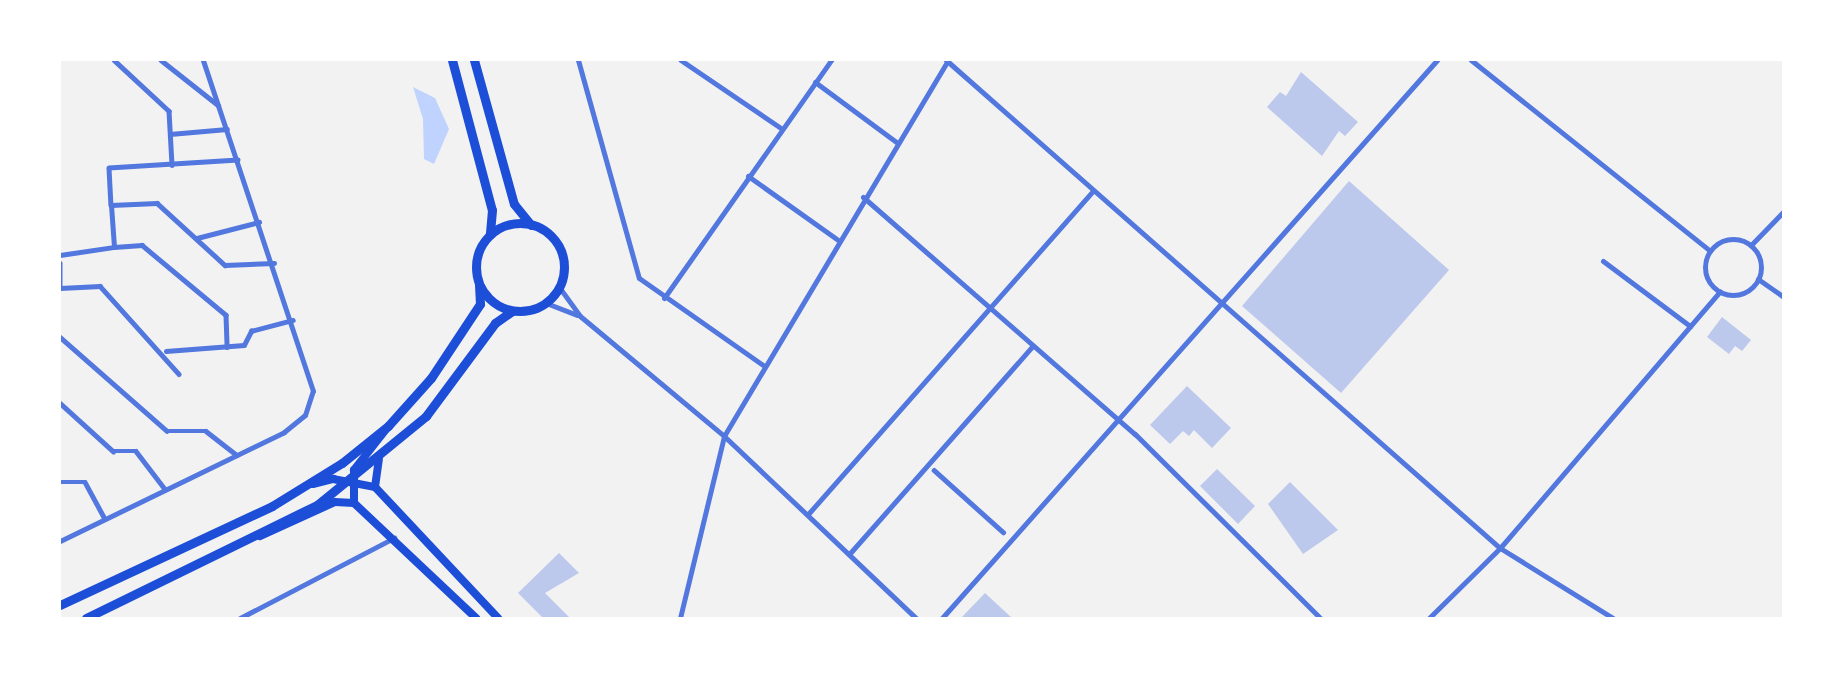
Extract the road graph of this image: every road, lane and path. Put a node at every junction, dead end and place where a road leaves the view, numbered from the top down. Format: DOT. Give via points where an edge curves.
graph roads {
  1 [pos="114,60"];
  2 [pos="161,60"];
  3 [pos="203,60"];
  4 [pos="452,60"];
  5 [pos="474,60"];
  6 [pos="578,60"];
  7 [pos="681,60"];
  8 [pos="831,60"];
  9 [pos="947,60"];
  10 [pos="1437,60"];
  11 [pos="1471,60"];
  12 [pos="815,82"];
  13 [pos="220,107"];
  14 [pos="781,128"];
  15 [pos="227,129"];
  16 [pos="170,134"];
  17 [pos="896,142"];
  18 [pos="238,160"];
  19 [pos="172,165"];
  20 [pos="748,176"];
  21 [pos="1092,192"];
  22 [pos="863,197"];
  23 [pos="111,205"];
  24 [pos="1783,211"];
  25 [pos="259,222"];
  26 [pos="531,225"];
  27 [pos="490,235"];
  28 [pos="195,238"];
  29 [pos="838,240"];
  30 [pos="1751,245"];
  31 [pos="114,247"];
  32 [pos="1710,251"];
  33 [pos="60,255"];
  34 [pos="1603,261"];
  35 [pos="60,263"];
  36 [pos="274,263"];
  37 [pos="1758,279"];
  38 [pos="479,285"];
  39 [pos="559,287"];
  40 [pos="60,288"];
  41 [pos="1720,291"];
  42 [pos="1783,297"];
  43 [pos="664,298"];
  44 [pos="546,303"];
  45 [pos="1224,305"];
  46 [pos="989,310"];
  47 [pos="512,311"];
  48 [pos="580,316"];
  49 [pos="293,320"];
  50 [pos="1690,326"];
  51 [pos="60,337"];
  52 [pos="227,347"];
  53 [pos="1032,347"];
  54 [pos="165,352"];
  55 [pos="763,365"];
  56 [pos="179,374"];
  57 [pos="60,403"];
  58 [pos="1118,420"];
  59 [pos="388,426"];
  60 [pos="724,436"];
  61 [pos="237,455"];
  62 [pos="380,459"];
  63 [pos="934,470"];
  64 [pos="351,480"];
  65 [pos="60,482"];
  66 [pos="307,487"];
  67 [pos="375,487"];
  68 [pos="165,489"];
  69 [pos="354,503"];
  70 [pos="808,513"];
  71 [pos="105,519"];
  72 [pos="1003,532"];
  73 [pos="260,536"];
  74 [pos="394,538"];
  75 [pos="60,541"];
  76 [pos="1500,548"];
  77 [pos="851,552"];
  78 [pos="60,605"];
  79 [pos="86,618"];
  80 [pos="240,618"];
  81 [pos="476,618"];
  82 [pos="498,618"];
  83 [pos="680,618"];
  84 [pos="916,618"];
  85 [pos="942,618"];
  86 [pos="1320,618"];
  87 [pos="1429,618"];
  88 [pos="1614,618"];
  1 -- 16 [label="street" via="169,111"];
  2 -- 13 [label="street"];
  3 -- 13 [label="street"];
  4 -- 27 [label="main road" via="492,210"];
  5 -- 26 [label="main road" via="514,204"];
  6 -- 43 [label="street" via="635,270"];
  7 -- 14 [label="street"];
  8 -- 12 [label="street"];
  9 -- 17 [label="street"];
  9 -- 21 [label="street"];
  10 -- 45 [label="street"];
  11 -- 32 [label="street"];
  12 -- 14 [label="street"];
  12 -- 17 [label="street"];
  13 -- 15 [label="street"];
  14 -- 20 [label="street"];
  15 -- 16 [label="street"];
  15 -- 18 [label="street"];
  16 -- 19 [label="street"];
  17 -- 22 [label="street"];
  18 -- 19 [label="street"];
  18 -- 25 [label="street"];
  19 -- 23 [label="street" via="109,168"];
  20 -- 29 [label="street"];
  20 -- 43 [label="street"];
  21 -- 45 [label="street"];
  21 -- 46 [label="street"];
  22 -- 29 [label="street"];
  22 -- 46 [label="street"];
  23 -- 28 [label="street" via="157,203"];
  23 -- 31 [label="street"];
  24 -- 30 [label="street"];
  25 -- 28 [label="street"];
  25 -- 36 [label="street"];
  26 -- 27 [label="main road" via="509,224"];
  26 -- 39 [label="main road" via="560,249"];
  27 -- 38 [label="main road" via="477,254"];
  28 -- 36 [label="street" via="225,265"];
  29 -- 55 [label="street"];
  30 -- 32 [label="street" via="1734,239"];
  30 -- 37 [label="street" via="1761,261"];
  31 -- 33 [label="street"];
  31 -- 52 [label="street" via="142,245 226,315"];
  32 -- 41 [label="street" via="1705,269"];
  34 -- 50 [label="street"];
  35 -- 40 [label="street"];
  36 -- 49 [label="street"];
  37 -- 41 [label="street" via="1746,292"];
  37 -- 42 [label="street"];
  38 -- 47 [label="main road" via="496,305"];
  38 -- 59 [label="main road" via="480,304"];
  39 -- 44 [label="main road"];
  39 -- 48 [label="street"];
  40 -- 54 [label="street" via="100,286"];
  41 -- 50 [label="street"];
  43 -- 55 [label="street"];
  44 -- 47 [label="main road"];
  44 -- 48 [label="street"];
  45 -- 58 [label="street"];
  45 -- 76 [label="street"];
  46 -- 53 [label="street"];
  46 -- 70 [label="street"];
  47 -- 62 [label="main road" via="495,323 426,416"];
  48 -- 60 [label="street"];
  49 -- 52 [label="street" via="251,331 244,345"];
  49 -- 61 [label="street" via="313,391 305,415"];
  50 -- 76 [label="street"];
  51 -- 61 [label="street" via="167,431 206,431"];
  52 -- 54 [label="street"];
  53 -- 58 [label="street"];
  53 -- 77 [label="street"];
  54 -- 56 [label="street"];
  55 -- 60 [label="street"];
  57 -- 68 [label="street" via="113,451 136,450"];
  58 -- 85 [label="street"];
  58 -- 86 [label="street"];
  59 -- 64 [label="main road" via="358,461"];
  59 -- 66 [label="main road"];
  60 -- 70 [label="street"];
  60 -- 83 [label="street"];
  61 -- 68 [label="street"];
  62 -- 64 [label="main road"];
  62 -- 67 [label="main road"];
  63 -- 72 [label="street"];
  64 -- 66 [label="main road"];
  64 -- 67 [label="main road"];
  64 -- 69 [label="main road"];
  64 -- 73 [label="main road"];
  65 -- 71 [label="street" via="85,482"];
  66 -- 78 [label="main road"];
  67 -- 82 [label="main road"];
  68 -- 71 [label="street"];
  69 -- 73 [label="main road" via="335,502"];
  69 -- 74 [label="main road"];
  70 -- 77 [label="street"];
  71 -- 75 [label="street"];
  73 -- 79 [label="main road"];
  74 -- 80 [label="street"];
  74 -- 81 [label="main road"];
  76 -- 87 [label="street"];
  76 -- 88 [label="street"];
  77 -- 84 [label="street"];
}
